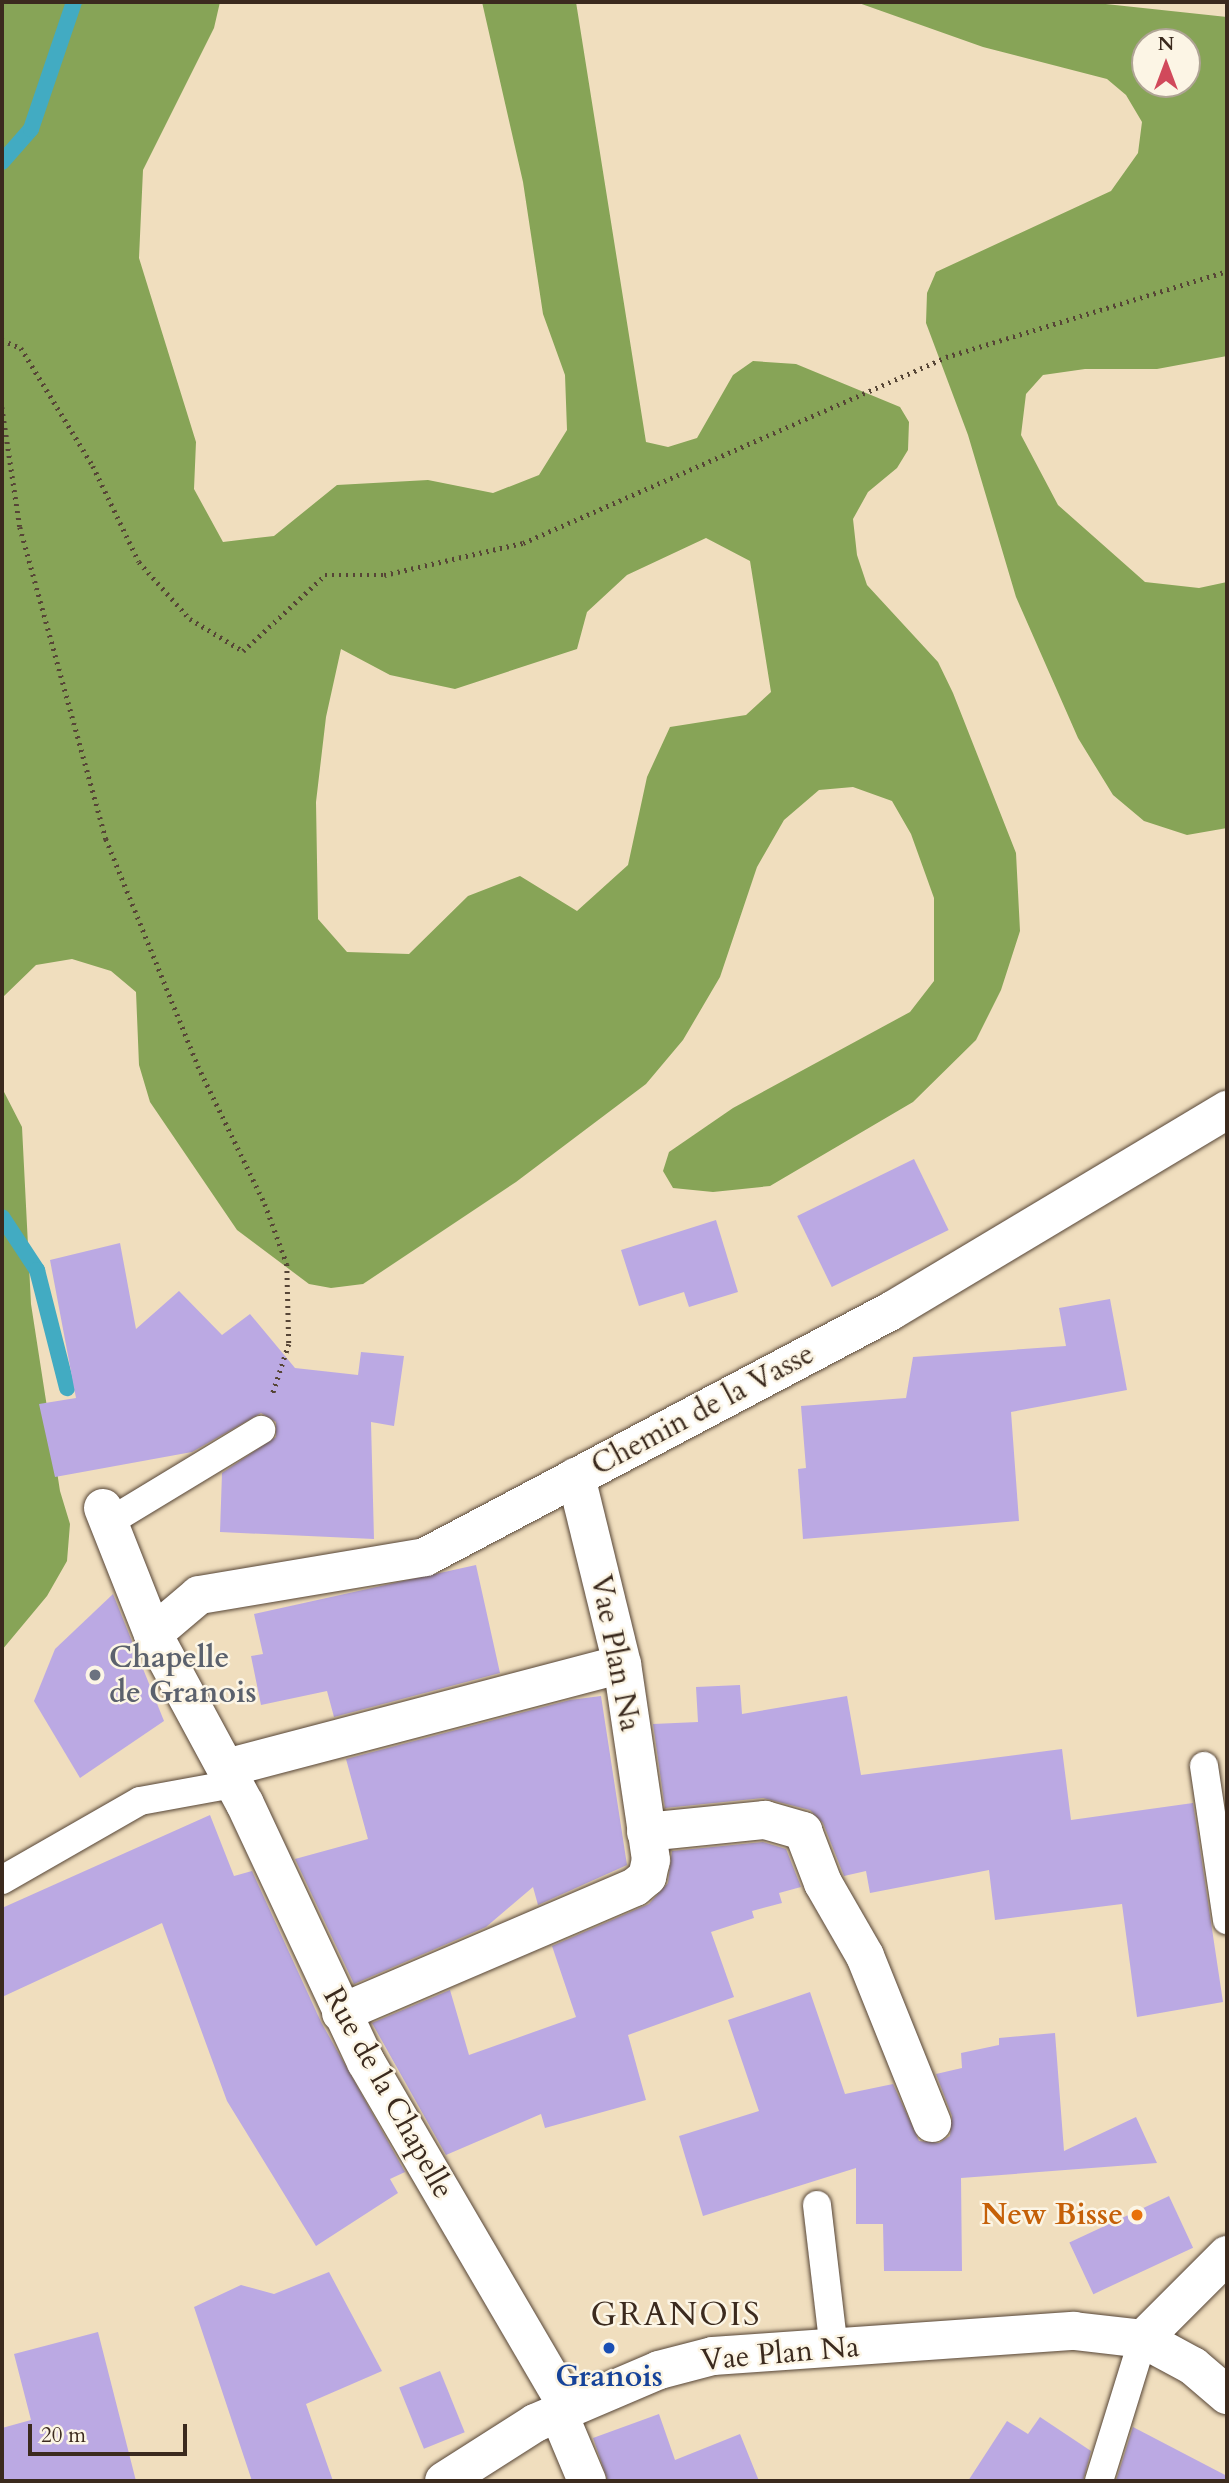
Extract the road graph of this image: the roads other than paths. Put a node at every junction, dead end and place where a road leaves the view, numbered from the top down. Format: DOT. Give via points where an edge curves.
graph roads {
  1 [pos="1227,1110"];
  2 [pos="261,1430"];
  3 [pos="576,1477"];
  4 [pos="106,1515"];
  5 [pos="153,1634"];
  6 [pos="622,1664"];
  7 [pos="1204,1766"];
  8 [pos="230,1776"];
  9 [pos="646,1832"];
  10 [pos="2,1880"];
  11 [pos="1227,1920"];
  12 [pos="341,2013"];
  13 [pos="932,2123"];
  14 [pos="817,2205"];
  15 [pos="1227,2255"];
  16 [pos="1143,2339"];
  17 [pos="834,2349"];
  18 [pos="1227,2395"];
  19 [pos="563,2410"];
  20 [pos="444,2481"];
  21 [pos="587,2481"];
  22 [pos="1099,2481"];
  1 -- 3 [label="street, Chemin de la Vasse" via="891,1311"];
  2 -- 4 [label="lane"];
  3 -- 5 [label="street, Chemin de la Vasse" via="425,1557 199,1595"];
  3 -- 6 [label="street, Vae Plan Na"];
  4 -- 5 [label="street, Rue de la Chapelle"];
  5 -- 8 [label="street, Rue de la Chapelle"];
  6 -- 8 [label="street"];
  6 -- 9 [label="street, Vae Plan Na"];
  7 -- 11 [label="lane"];
  8 -- 10 [label="lane" via="140,1801"];
  8 -- 12 [label="street, Rue de la Chapelle"];
  9 -- 12 [label="street, Vae Plan Na" via="650,1870 635,1887"];
  9 -- 13 [label="street" via="765,1820 803,1831 823,1883 865,1956"];
  12 -- 19 [label="street, Rue de la Chapelle"];
  14 -- 17 [label="lane"];
  15 -- 16 [label="street"];
  16 -- 17 [label="street, Vae Plan Na" via="1074,2331"];
  16 -- 18 [label="street" via="1193,2366"];
  16 -- 22 [label="lane"];
  17 -- 19 [label="street, Vae Plan Na" via="728,2355 672,2365"];
  19 -- 20 [label="street, Vae Plan Na" via="519,2432"];
  19 -- 21 [label="street, Rue de la Chapelle"];
}
